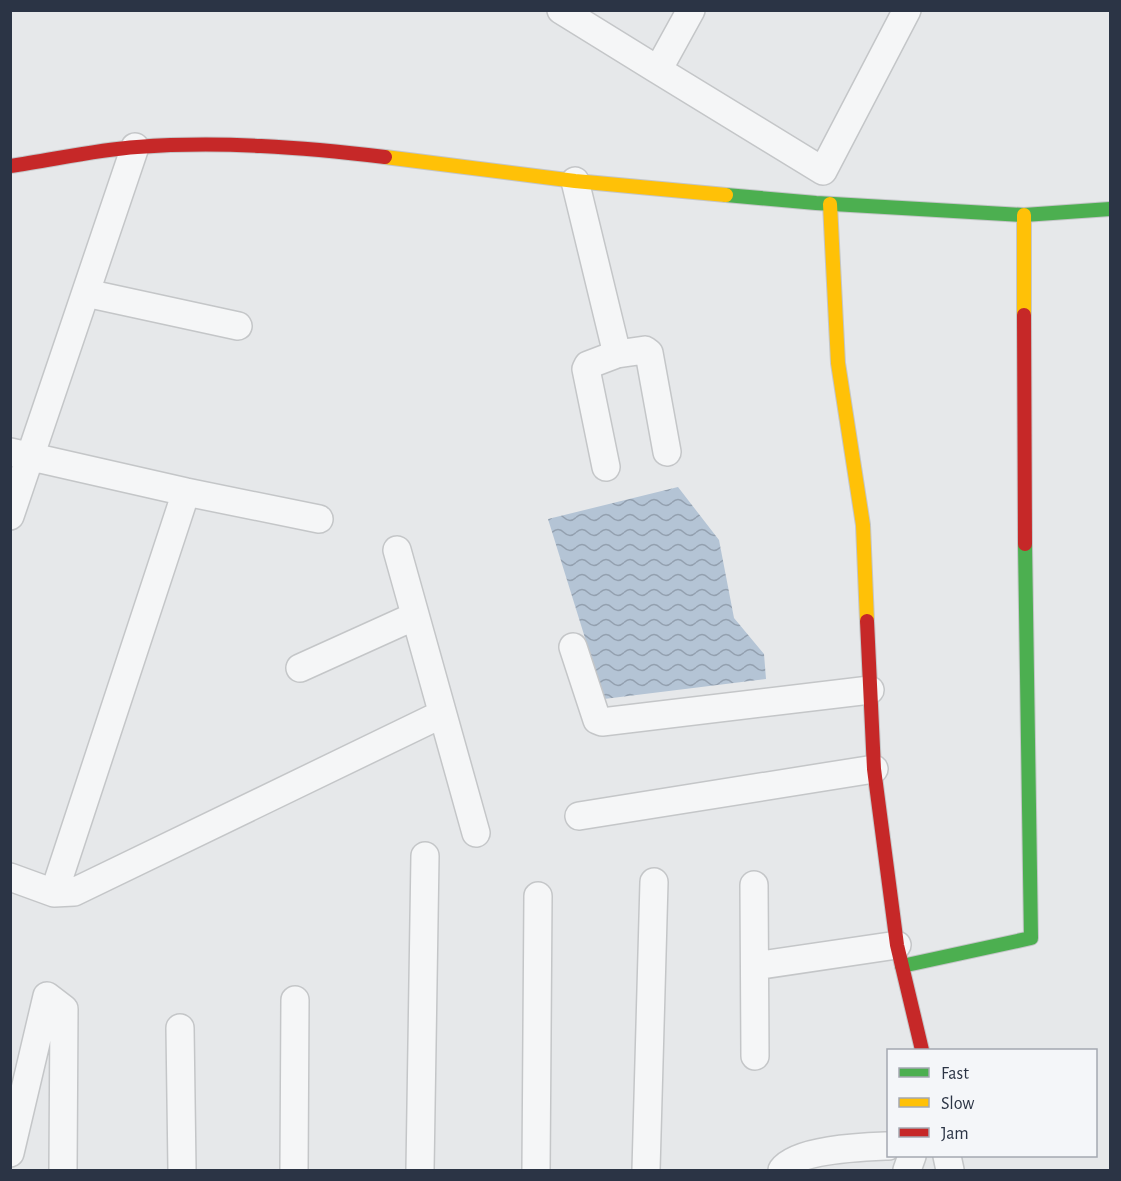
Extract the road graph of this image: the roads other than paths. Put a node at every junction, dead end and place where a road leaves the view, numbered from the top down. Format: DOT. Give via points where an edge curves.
graph roads {
  1 [pos="561,10"];
  2 [pos="692,10"];
  3 [pos="907,10"];
  4 [pos="658,70"];
  5 [pos="135,147"];
  6 [pos="10,166"];
  7 [pos="823,171"];
  8 [pos="575,181"];
  9 [pos="823,204"];
  10 [pos="1110,209"];
  11 [pos="1024,215"];
  12 [pos="86,293"];
  13 [pos="238,326"];
  14 [pos="617,354"];
  15 [pos="667,452"];
  16 [pos="21,454"];
  17 [pos="606,467"];
  18 [pos="186,492"];
  19 [pos="10,516"];
  20 [pos="319,519"];
  21 [pos="397,550"];
  22 [pos="415,616"];
  23 [pos="573,647"];
  24 [pos="300,668"];
  25 [pos="870,690"];
  26 [pos="442,714"];
  27 [pos="874,769"];
  28 [pos="579,816"];
  29 [pos="476,833"];
  30 [pos="425,856"];
  31 [pos="10,877"];
  32 [pos="654,882"];
  33 [pos="754,885"];
  34 [pos="54,893"];
  35 [pos="538,896"];
  36 [pos="899,956"];
  37 [pos="755,966"];
  38 [pos="295,1000"];
  39 [pos="180,1028"];
  40 [pos="922,1049"];
  41 [pos="755,1056"];
  42 [pos="887,1146"];
  43 [pos="10,1153"];
  44 [pos="63,1170"];
  45 [pos="182,1170"];
  46 [pos="294,1170"];
  47 [pos="420,1170"];
  48 [pos="536,1170"];
  49 [pos="646,1170"];
  50 [pos="782,1170"];
  1 -- 4 [label="street"];
  2 -- 4 [label="street"];
  3 -- 7 [label="street"];
  4 -- 7 [label="street"];
  5 -- 6 [label="street"];
  5 -- 8 [label="street" via="218,144 319,149"];
  5 -- 12 [label="street"];
  7 -- 9 [label="street"];
  8 -- 9 [label="street"];
  8 -- 14 [label="street"];
  9 -- 11 [label="street"];
  9 -- 25 [label="street" via="838,363 862,525"];
  10 -- 11 [label="street"];
  11 -- 36 [label="street" via="1031,938"];
  12 -- 13 [label="street"];
  12 -- 16 [label="street"];
  14 -- 15 [label="street" via="645,350 649,353"];
  14 -- 17 [label="street" via="586,369"];
  16 -- 18 [label="street"];
  16 -- 19 [label="street"];
  18 -- 20 [label="street"];
  18 -- 34 [label="street"];
  21 -- 22 [label="street"];
  22 -- 24 [label="street"];
  22 -- 26 [label="street"];
  23 -- 25 [label="street" via="597,720 602,722"];
  25 -- 27 [label="street"];
  26 -- 29 [label="street"];
  26 -- 34 [label="street" via="74,892"];
  27 -- 28 [label="street"];
  27 -- 36 [label="street"];
  30 -- 47 [label="street"];
  31 -- 34 [label="street"];
  32 -- 49 [label="street"];
  33 -- 37 [label="street"];
  35 -- 48 [label="street"];
  36 -- 37 [label="street"];
  36 -- 40 [label="street"];
  37 -- 41 [label="street"];
  38 -- 46 [label="street"];
  39 -- 45 [label="street"];
  42 -- 50 [label="street" via="835,1150 805,1157"];
  43 -- 44 [label="street" via="47,996 64,1009"];
}
